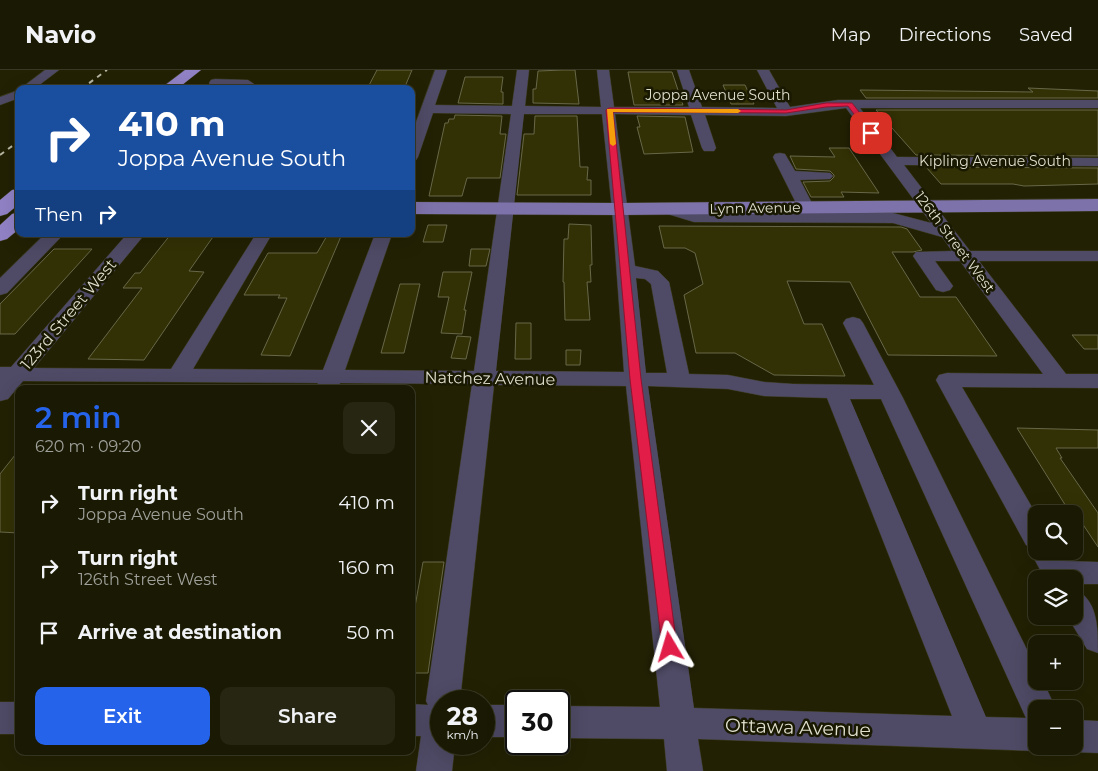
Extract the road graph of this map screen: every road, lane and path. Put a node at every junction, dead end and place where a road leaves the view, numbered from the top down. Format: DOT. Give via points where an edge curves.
graph roads {
  1 [pos="53,70"];
  2 [pos="174,70"];
  3 [pos="194,70"];
  4 [pos="235,70"];
  5 [pos="441,70"];
  6 [pos="523,70"];
  7 [pos="603,70"];
  8 [pos="682,70"];
  9 [pos="763,70"];
  10 [pos="32,85"];
  11 [pos="162,85"];
  12 [pos="163,85"];
  13 [pos="212,85"];
  14 [pos="230,85"];
  15 [pos="247,85"];
  16 [pos="15,95"];
  17 [pos="0,101"];
  18 [pos="850,104"];
  19 [pos="1098,104"];
  20 [pos="518,109"];
  21 [pos="609,110"];
  22 [pos="697,111"];
  23 [pos="427,112"];
  24 [pos="786,112"];
  25 [pos="415,115"];
  26 [pos="415,136"];
  27 [pos="709,148"];
  28 [pos="780,157"];
  29 [pos="893,161"];
  30 [pos="1098,162"];
  31 [pos="789,175"];
  32 [pos="825,176"];
  33 [pos="1098,205"];
  34 [pos="10,206"];
  35 [pos="928,206"];
  36 [pos="806,207"];
  37 [pos="415,208"];
  38 [pos="505,208"];
  39 [pos="620,209"];
  40 [pos="667,209"];
  41 [pos="950,234"];
  42 [pos="0,235"];
  43 [pos="52,237"];
  44 [pos="133,237"];
  45 [pos="262,237"];
  46 [pos="383,237"];
  47 [pos="966,255"];
  48 [pos="1098,256"];
  49 [pos="625,270"];
  50 [pos="942,286"];
  51 [pos="0,289"];
  52 [pos="853,323"];
  53 [pos="8,374"];
  54 [pos="178,376"];
  55 [pos="483,378"];
  56 [pos="636,379"];
  57 [pos="678,380"];
  58 [pos="1060,381"];
  59 [pos="1098,381"];
  60 [pos="329,383"];
  61 [pos="835,391"];
  62 [pos="889,392"];
  63 [pos="0,394"];
  64 [pos="1028,524"];
  65 [pos="1053,567"];
  66 [pos="1098,573"];
  67 [pos="1083,616"];
  68 [pos="1098,640"];
  69 [pos="439,690"];
  70 [pos="1035,700"];
  71 [pos="0,718"];
  72 [pos="15,718"];
  73 [pos="570,722"];
  74 [pos="679,723"];
  75 [pos="976,733"];
  76 [pos="1028,735"];
  77 [pos="1083,736"];
  78 [pos="1098,737"];
  79 [pos="434,755"];
  80 [pos="434,771"];
  81 [pos="685,771"];
  1 -- 10 [label="street"];
  2 -- 11 [label="highway"];
  3 -- 12 [label="highway"];
  4 -- 13 [label="street"];
  5 -- 23 [label="street"];
  6 -- 20 [label="street"];
  7 -- 21 [label="street"];
  8 -- 22 [label="street"];
  9 -- 24 [label="street"];
  14 -- 15 [label="street"];
  16 -- 17 [label="street"];
  18 -- 19 [label="street, Joppa Avenue South"];
  18 -- 24 [label="street, Joppa Avenue South"];
  18 -- 29 [label="street, 126th Street West"];
  20 -- 21 [label="street, Joppa Avenue South"];
  20 -- 23 [label="street, Joppa Avenue South"];
  20 -- 38 [label="street"];
  21 -- 22 [label="street, Joppa Avenue South"];
  21 -- 39 [label="street"];
  22 -- 24 [label="street, Joppa Avenue South"];
  22 -- 27 [label="street"];
  23 -- 25 [label="street, Joppa Avenue South"];
  23 -- 26 [label="street"];
  28 -- 31 [label="street"];
  29 -- 30 [label="street, Kipling Avenue South"];
  29 -- 35 [label="street, 126th Street West"];
  31 -- 32 [label="street"];
  31 -- 36 [label="street"];
  33 -- 35 [label="main road, Lynn Avenue"];
  34 -- 42 [label="highway"];
  35 -- 36 [label="main road, Lynn Avenue"];
  35 -- 41 [label="street, 126th Street West"];
  36 -- 40 [label="main road, Lynn Avenue"];
  37 -- 38 [label="main road, Lynn Avenue"];
  38 -- 39 [label="main road, Lynn Avenue"];
  38 -- 55 [label="street"];
  39 -- 40 [label="main road, Lynn Avenue"];
  39 -- 49 [label="street"];
  40 -- 41 [label="street" via="692,216 893,218"];
  41 -- 47 [label="street, 126th Street West"];
  43 -- 51 [label="street"];
  44 -- 53 [label="street, 123rd Street West"];
  45 -- 54 [label="street"];
  46 -- 60 [label="street"];
  47 -- 48 [label="street"];
  47 -- 50 [label="street" via="922,256"];
  47 -- 58 [label="street, 126th Street West"];
  49 -- 56 [label="street"];
  49 -- 57 [label="street" via="651,275 660,282"];
  52 -- 62 [label="street"];
  53 -- 54 [label="street, Natchez Avenue"];
  53 -- 63 [label="street, 123rd Street West"];
  54 -- 60 [label="street, Natchez Avenue"];
  55 -- 56 [label="street, Natchez Avenue"];
  55 -- 60 [label="street, Natchez Avenue"];
  55 -- 69 [label="street"];
  56 -- 57 [label="street, Natchez Avenue"];
  56 -- 74 [label="street"];
  57 -- 61 [label="street, Natchez Avenue" via="728,382 764,389"];
  58 -- 59 [label="street"];
  58 -- 64 [label="street" via="947,380"];
  61 -- 62 [label="street, Natchez Avenue"];
  61 -- 75 [label="street"];
  62 -- 70 [label="street"];
  65 -- 66 [label="street"];
  67 -- 68 [label="street"];
  71 -- 72 [label="street"];
  73 -- 74 [label="street, Ottawa Avenue"];
  74 -- 75 [label="street, Ottawa Avenue"];
  74 -- 81 [label="street"];
  75 -- 76 [label="street, Ottawa Avenue"];
  77 -- 78 [label="street"];
  79 -- 80 [label="street"];
}
